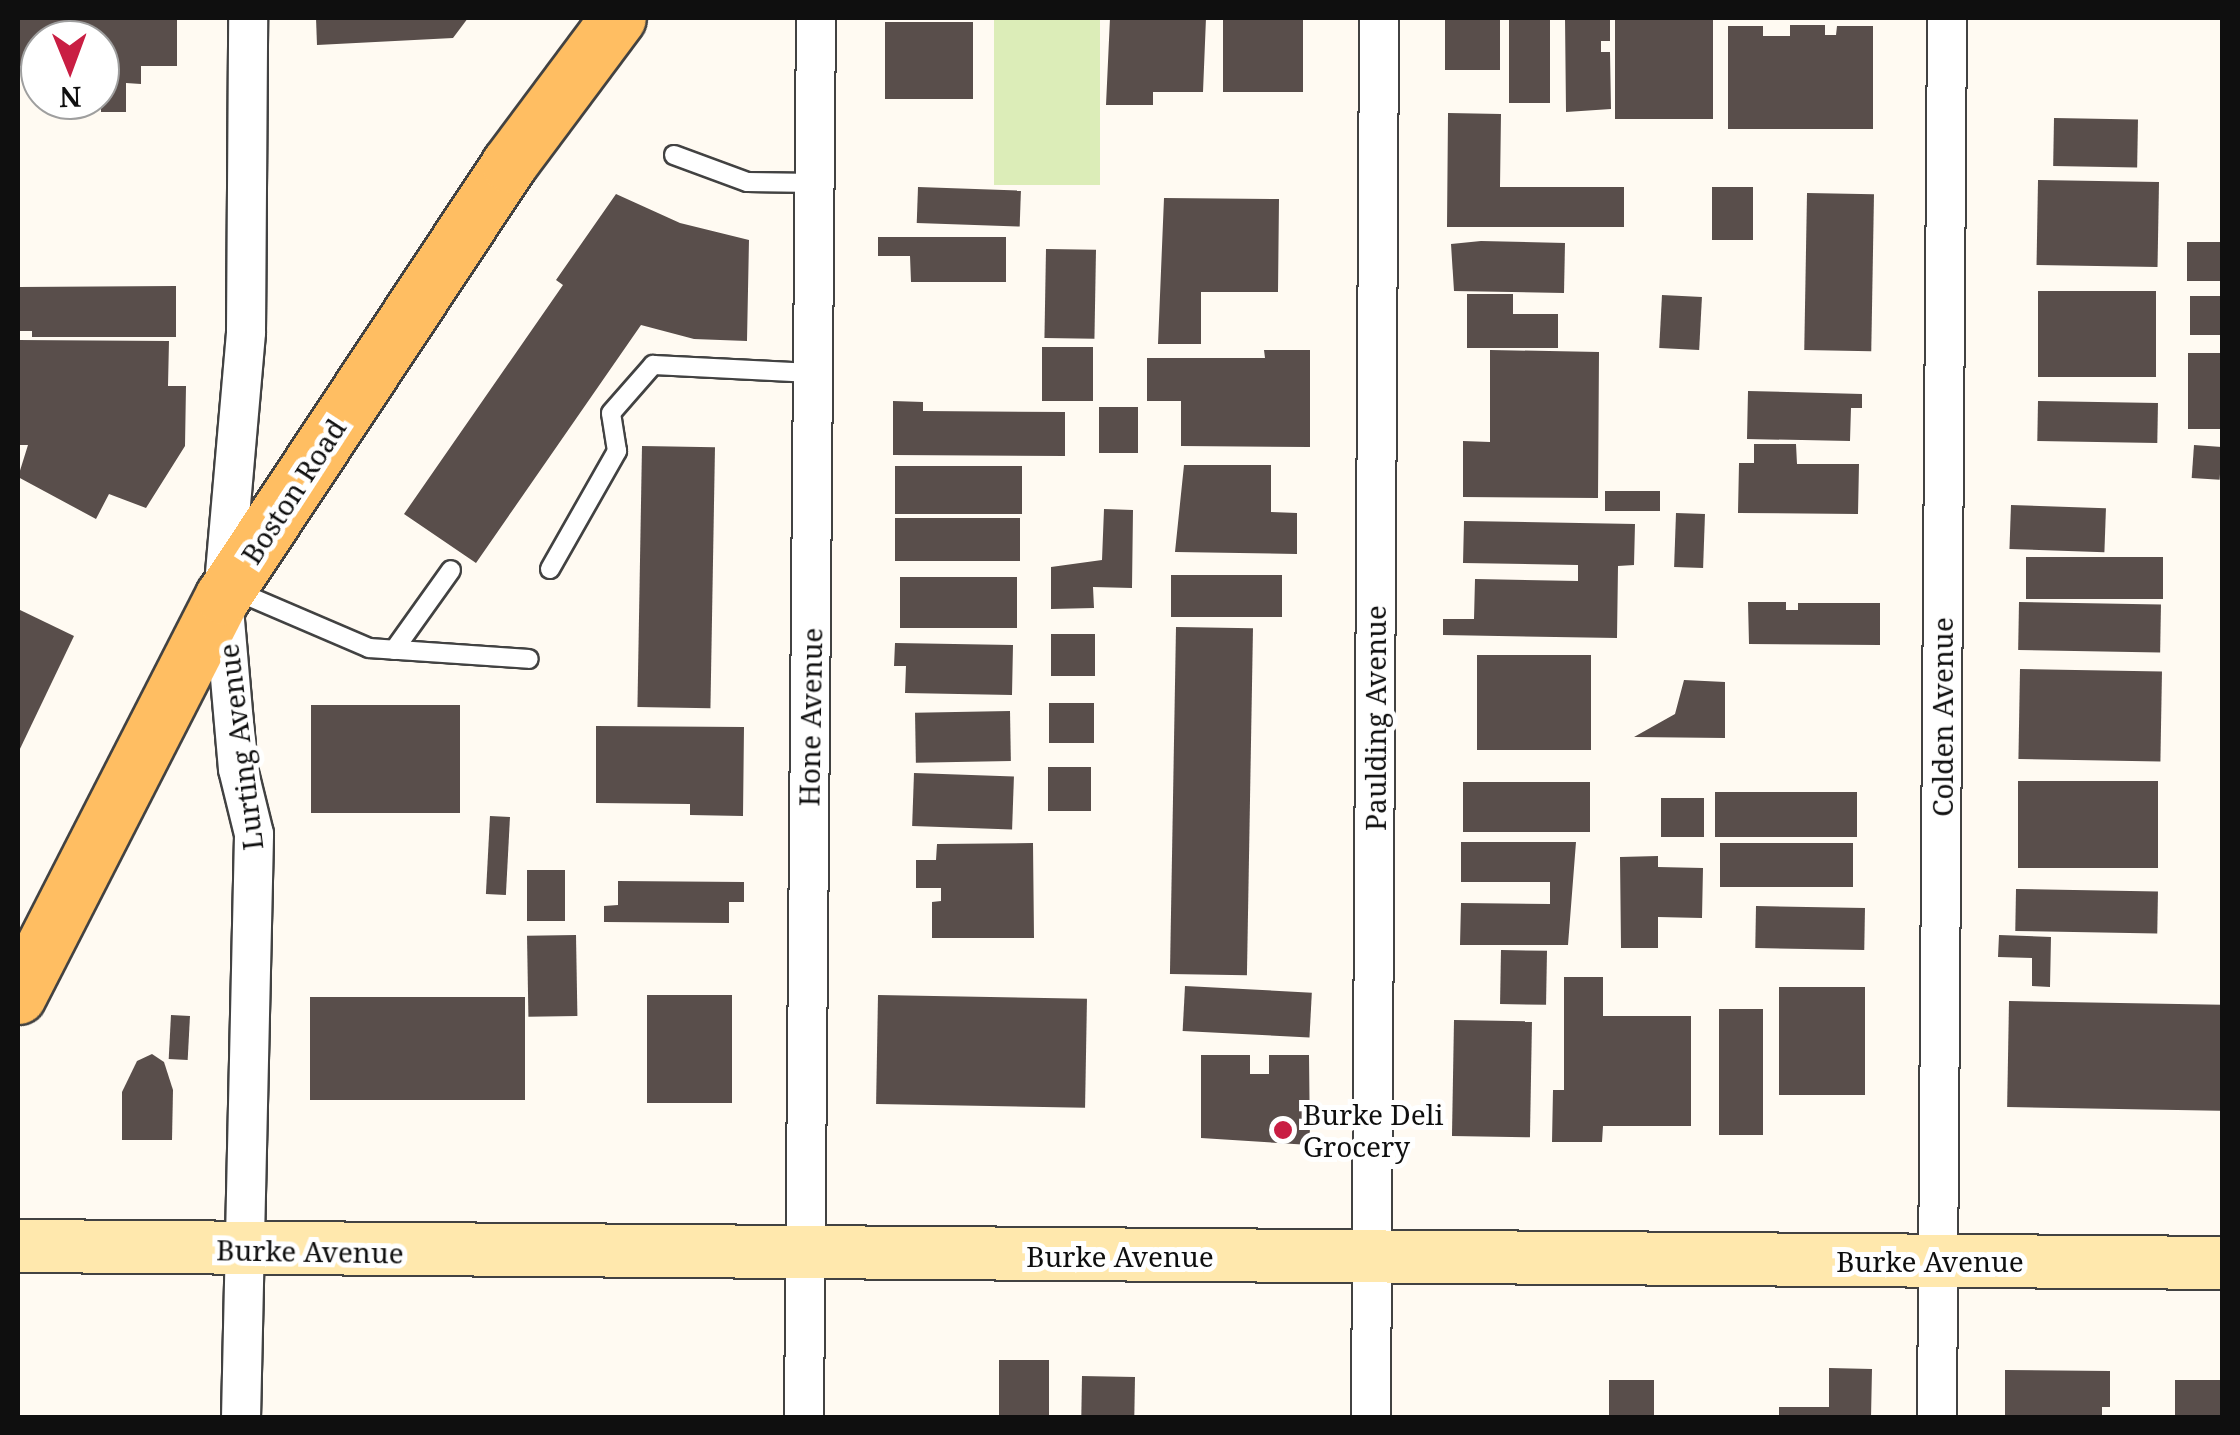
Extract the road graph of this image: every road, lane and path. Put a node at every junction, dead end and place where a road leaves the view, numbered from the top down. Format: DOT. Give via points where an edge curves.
graph roads {
  1 [pos="248,18"];
  2 [pos="618,18"];
  3 [pos="816,18"];
  4 [pos="1379,18"];
  5 [pos="1947,18"];
  6 [pos="674,155"];
  7 [pos="815,183"];
  8 [pos="813,373"];
  9 [pos="550,568"];
  10 [pos="451,570"];
  11 [pos="226,592"];
  12 [pos="394,650"];
  13 [pos="528,658"];
  14 [pos="18,996"];
  15 [pos="18,1246"];
  16 [pos="242,1250"];
  17 [pos="805,1254"];
  18 [pos="1372,1258"];
  19 [pos="1938,1261"];
  20 [pos="2222,1263"];
  21 [pos="241,1418"];
  22 [pos="804,1418"];
  23 [pos="1371,1418"];
  24 [pos="1937,1418"];
  1 -- 11 [label="street, Lurting Avenue" via="246,332"];
  2 -- 11 [label="main road, Boston Road" via="508,164"];
  3 -- 7 [label="street, Hone Avenue"];
  4 -- 18 [label="street, Paulding Avenue"];
  5 -- 19 [label="street, Colden Avenue"];
  6 -- 7 [label="lane" via="748,182"];
  7 -- 8 [label="street, Hone Avenue"];
  8 -- 9 [label="lane" via="653,365 611,413 617,451"];
  8 -- 17 [label="street, Hone Avenue"];
  10 -- 12 [label="lane"];
  11 -- 12 [label="lane" via="369,648"];
  11 -- 14 [label="main road, Boston Road"];
  11 -- 16 [label="street, Lurting Avenue" via="238,769 254,834"];
  12 -- 13 [label="lane"];
  15 -- 16 [label="main road, Burke Avenue"];
  16 -- 17 [label="main road, Burke Avenue"];
  16 -- 21 [label="street, Lurting Avenue"];
  17 -- 18 [label="main road, Burke Avenue"];
  17 -- 22 [label="street, Hone Avenue"];
  18 -- 19 [label="main road, Burke Avenue"];
  18 -- 23 [label="street, Paulding Avenue"];
  19 -- 20 [label="main road, Burke Avenue"];
  19 -- 24 [label="street, Colden Avenue"];
}
